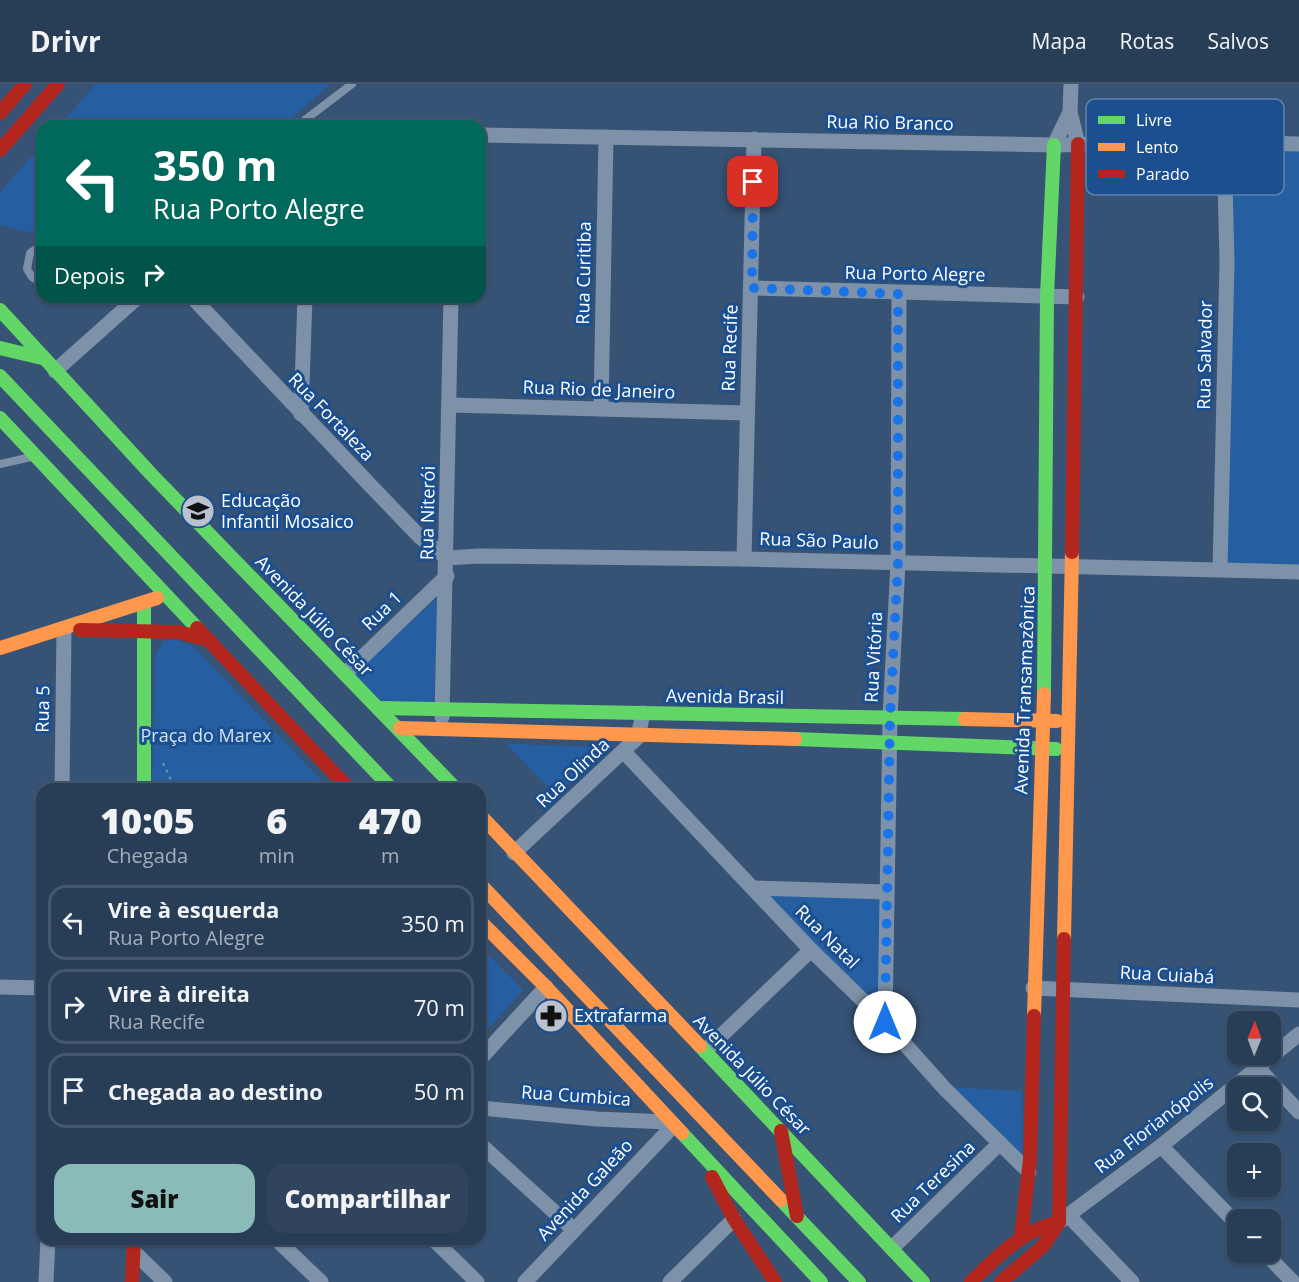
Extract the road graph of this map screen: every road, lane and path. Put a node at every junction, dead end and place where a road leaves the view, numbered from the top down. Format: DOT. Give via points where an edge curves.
graph roads {
  1 [pos="25,84"];
  2 [pos="58,84"];
  3 [pos="352,84"];
  4 [pos="1071,84"];
  5 [pos="1070,112"];
  6 [pos="0,113"];
  7 [pos="305,120"];
  8 [pos="486,135"];
  9 [pos="606,137"];
  10 [pos="754,140"];
  11 [pos="1078,144"];
  12 [pos="1086,144"];
  13 [pos="1284,144"];
  14 [pos="1299,144"];
  15 [pos="1054,145"];
  16 [pos="0,150"];
  17 [pos="1225,195"];
  18 [pos="36,248"];
  19 [pos="36,279"];
  20 [pos="752,288"];
  21 [pos="898,294"];
  22 [pos="1047,296"];
  23 [pos="1077,297"];
  24 [pos="131,303"];
  25 [pos="198,303"];
  26 [pos="305,303"];
  27 [pos="452,303"];
  28 [pos="0,310"];
  29 [pos="0,348"];
  30 [pos="42,358"];
  31 [pos="55,371"];
  32 [pos="0,376"];
  33 [pos="450,405"];
  34 [pos="601,409"];
  35 [pos="747,413"];
  36 [pos="301,414"];
  37 [pos="0,418"];
  38 [pos="36,456"];
  39 [pos="0,464"];
  40 [pos="447,558"];
  41 [pos="744,559"];
  42 [pos="898,563"];
  43 [pos="1046,565"];
  44 [pos="1072,566"];
  45 [pos="1220,569"];
  46 [pos="1299,572"];
  47 [pos="447,576"];
  48 [pos="166,595"];
  49 [pos="144,603"];
  50 [pos="64,630"];
  51 [pos="110,631"];
  52 [pos="144,631"];
  53 [pos="213,642"];
  54 [pos="0,648"];
  55 [pos="145,671"];
  56 [pos="345,674"];
  57 [pos="380,708"];
  58 [pos="442,708"];
  59 [pos="644,713"];
  60 [pos="890,718"];
  61 [pos="1042,721"];
  62 [pos="1069,721"];
  63 [pos="400,728"];
  64 [pos="442,730"];
  65 [pos="638,737"];
  66 [pos="891,741"];
  67 [pos="1042,749"];
  68 [pos="1068,750"];
  69 [pos="624,752"];
  70 [pos="62,783"];
  71 [pos="144,783"];
  72 [pos="343,783"];
  73 [pos="386,783"];
  74 [pos="450,783"];
  75 [pos="486,822"];
  76 [pos="514,853"];
  77 [pos="753,888"];
  78 [pos="486,890"];
  79 [pos="886,892"];
  80 [pos="486,927"];
  81 [pos="811,950"];
  82 [pos="0,987"];
  83 [pos="546,987"];
  84 [pos="36,988"];
  85 [pos="1033,988"];
  86 [pos="1063,989"];
  87 [pos="1299,1000"];
  88 [pos="885,1022"];
  89 [pos="1299,1034"];
  90 [pos="486,1052"];
  91 [pos="705,1052"];
  92 [pos="1258,1068"];
  93 [pos="486,1109"];
  94 [pos="1299,1112"];
  95 [pos="671,1124"];
  96 [pos="781,1131"];
  97 [pos="1000,1143"];
  98 [pos="1161,1146"];
  99 [pos="486,1149"];
  100 [pos="699,1153"];
  101 [pos="1029,1172"];
  102 [pos="1227,1214"];
  103 [pos="797,1216"];
  104 [pos="1063,1218"];
  105 [pos="734,1219"];
  106 [pos="573,1229"];
  107 [pos="1021,1236"];
  108 [pos="48,1245"];
  109 [pos="282,1245"];
  110 [pos="439,1245"];
  111 [pos="134,1246"];
  112 [pos="892,1248"];
  113 [pos="1275,1263"];
  114 [pos="46,1282"];
  115 [pos="132,1282"];
  116 [pos="165,1282"];
  117 [pos="321,1282"];
  118 [pos="477,1282"];
  119 [pos="525,1282"];
  120 [pos="670,1282"];
  121 [pos="775,1282"];
  122 [pos="821,1282"];
  123 [pos="859,1282"];
  124 [pos="923,1282"];
  125 [pos="970,1282"];
  126 [pos="1001,1282"];
  127 [pos="1132,1282"];
  128 [pos="1293,1282"];
  1 -- 6 [label="street"];
  2 -- 16 [label="street"];
  3 -- 7 [label="lane"];
  4 -- 5 [label="street"];
  5 -- 11 [label="street"];
  5 -- 15 [label="street"];
  8 -- 9 [label="street, Rua Rio Branco"];
  9 -- 10 [label="street, Rua Rio Branco"];
  9 -- 34 [label="street, Rua Curitiba"];
  10 -- 15 [label="street, Rua Rio Branco"];
  10 -- 20 [label="street, Rua Recife"];
  11 -- 12 [label="street, Rua Rio Branco"];
  11 -- 15 [label="street, Rua Rio Branco"];
  11 -- 23 [label="street"];
  13 -- 14 [label="street, Rua Rio Branco"];
  15 -- 22 [label="street, Avenida Transamazônica"];
  17 -- 45 [label="street, Rua Salvador"];
  18 -- 19 [label="lane" via="27,260 27,268"];
  20 -- 21 [label="street, Rua Porto Alegre"];
  20 -- 35 [label="street, Rua Recife"];
  21 -- 22 [label="street, Rua Porto Alegre"];
  21 -- 42 [label="street, Rua Vitória"];
  22 -- 23 [label="street, Rua Porto Alegre"];
  22 -- 43 [label="street, Avenida Transamazônica"];
  23 -- 44 [label="street"];
  24 -- 31 [label="street"];
  25 -- 36 [label="street, Rua Fortaleza"];
  26 -- 36 [label="street"];
  27 -- 33 [label="street, Rua Niterói"];
  28 -- 30 [label="street, Avenida Júlio César"];
  29 -- 30 [label="street"];
  30 -- 31 [label="street, Avenida Júlio César"];
  31 -- 56 [label="street, Avenida Júlio César"];
  32 -- 73 [label="street"];
  33 -- 34 [label="street, Rua Rio de Janeiro"];
  33 -- 40 [label="street, Rua Niterói"];
  34 -- 35 [label="street, Rua Rio de Janeiro"];
  35 -- 41 [label="street, Rua Recife"];
  36 -- 40 [label="street, Rua Fortaleza" via="420,537"];
  37 -- 38 [label="street"];
  38 -- 39 [label="lane"];
  38 -- 48 [label="street"];
  40 -- 41 [label="street, Rua São Paulo"];
  40 -- 47 [label="street, Rua Niterói"];
  41 -- 42 [label="street, Rua São Paulo"];
  42 -- 43 [label="street, Rua São Paulo"];
  42 -- 60 [label="street, Rua Vitória"];
  43 -- 44 [label="street, Rua São Paulo"];
  43 -- 61 [label="street, Avenida Transamazônica"];
  44 -- 45 [label="street, Rua São Paulo"];
  44 -- 62 [label="street"];
  45 -- 46 [label="street, Rua São Paulo"];
  47 -- 56 [label="street, Rua 1"];
  47 -- 58 [label="street, Rua Niterói"];
  48 -- 49 [label="street"];
  48 -- 53 [label="street"];
  49 -- 50 [label="street"];
  49 -- 52 [label="street"];
  50 -- 51 [label="street"];
  50 -- 54 [label="street"];
  50 -- 70 [label="street, Rua 5"];
  51 -- 52 [label="street"];
  51 -- 55 [label="street" via="133,650"];
  52 -- 53 [label="street" via="178,632"];
  52 -- 55 [label="street"];
  53 -- 72 [label="street"];
  55 -- 71 [label="street"];
  56 -- 57 [label="street, Avenida Júlio César"];
  57 -- 58 [label="street, Avenida Brasil"];
  57 -- 63 [label="street, Avenida Júlio César"];
  58 -- 59 [label="street, Avenida Brasil"];
  58 -- 64 [label="street, Rua Niterói"];
  59 -- 60 [label="street, Avenida Brasil"];
  59 -- 65 [label="street, Rua Olinda"];
  60 -- 61 [label="street, Avenida Brasil"];
  60 -- 66 [label="street, Rua Vitória"];
  61 -- 62 [label="street, Avenida Brasil"];
  61 -- 67 [label="street, Avenida Transamazônica"];
  62 -- 68 [label="street"];
  63 -- 64 [label="street"];
  63 -- 74 [label="street, Avenida Júlio César"];
  64 -- 65 [label="street"];
  65 -- 66 [label="street"];
  65 -- 69 [label="street, Rua Olinda"];
  66 -- 67 [label="street"];
  66 -- 79 [label="street, Rua Vitória"];
  67 -- 68 [label="street"];
  67 -- 85 [label="street, Avenida Transamazônica"];
  68 -- 86 [label="street"];
  69 -- 76 [label="street, Rua Olinda"];
  69 -- 77 [label="street, Rua Natal"];
  75 -- 76 [label="street, Avenida Júlio César"];
  76 -- 91 [label="street, Avenida Júlio César"];
  77 -- 79 [label="street"];
  77 -- 81 [label="street, Rua Natal"];
  78 -- 103 [label="street"];
  79 -- 88 [label="street, Rua Vitória"];
  80 -- 83 [label="street"];
  81 -- 88 [label="street, Rua Natal"];
  81 -- 91 [label="street"];
  82 -- 84 [label="street"];
  83 -- 90 [label="street"];
  83 -- 95 [label="street"];
  85 -- 86 [label="street, Rua Cuiabá"];
  85 -- 101 [label="street, Avenida Transamazônica"];
  86 -- 87 [label="street, Rua Cuiabá"];
  86 -- 104 [label="street"];
  88 -- 97 [label="street, Rua Natal"];
  89 -- 92 [label="street, Rua Florianópolis"];
  91 -- 96 [label="street, Avenida Júlio César"];
  92 -- 94 [label="street"];
  92 -- 98 [label="street, Rua Florianópolis"];
  93 -- 95 [label="street, Rua Cumbica"];
  95 -- 100 [label="street"];
  95 -- 106 [label="street, Avenida Galeão"];
  96 -- 103 [label="street"];
  96 -- 112 [label="street, Avenida Júlio César"];
  97 -- 101 [label="street, Rua Natal"];
  97 -- 112 [label="street, Rua Teresina"];
  98 -- 102 [label="street"];
  98 -- 104 [label="street, Rua Florianópolis"];
  99 -- 106 [label="street"];
  100 -- 105 [label="street"];
  100 -- 122 [label="street"];
  101 -- 107 [label="street, Avenida Transamazônica"];
  103 -- 123 [label="street"];
  104 -- 107 [label="street, Rua Florianópolis"];
  104 -- 126 [label="street, Rua Florianópolis" via="1043,1246"];
  104 -- 127 [label="street"];
  105 -- 120 [label="street"];
  105 -- 121 [label="street"];
  106 -- 119 [label="street, Avenida Galeão"];
  107 -- 125 [label="street, Rua Florianópolis"];
  108 -- 114 [label="street"];
  109 -- 117 [label="street"];
  110 -- 118 [label="street"];
  111 -- 115 [label="street"];
  111 -- 116 [label="street"];
  112 -- 124 [label="street, Avenida Júlio César"];
  113 -- 128 [label="street"];
}
